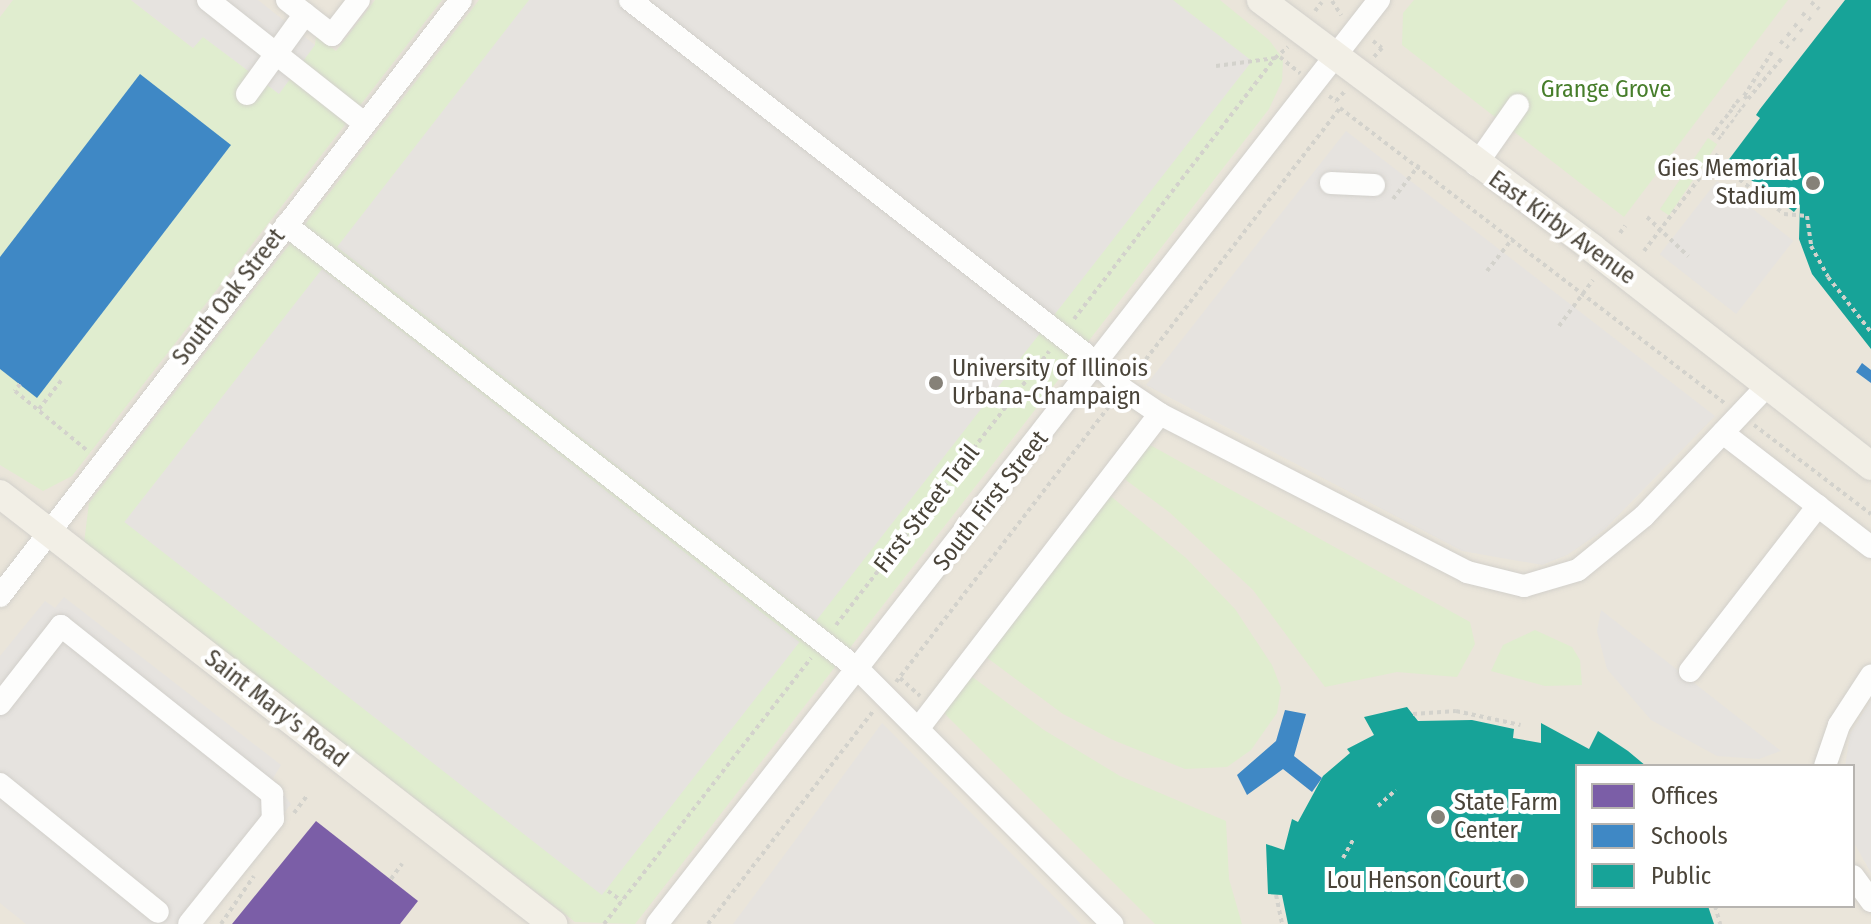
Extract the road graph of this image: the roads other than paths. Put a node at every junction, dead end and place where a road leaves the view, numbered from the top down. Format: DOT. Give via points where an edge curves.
graph roads {
  1 [pos="208,0"];
  2 [pos="287,0"];
  3 [pos="359,0"];
  4 [pos="461,0"];
  5 [pos="630,0"];
  6 [pos="1261,0"];
  7 [pos="1379,0"];
  8 [pos="305,14"];
  9 [pos="276,54"];
  10 [pos="1335,59"];
  11 [pos="247,94"];
  12 [pos="1518,105"];
  13 [pos="365,124"];
  14 [pos="1476,165"];
  15 [pos="1331,183"];
  16 [pos="1374,185"];
  17 [pos="286,225"];
  18 [pos="1098,364"];
  19 [pos="1768,385"];
  20 [pos="1160,414"];
  21 [pos="1711,436"];
  22 [pos="1869,458"];
  23 [pos="1663,469"];
  24 [pos="1666,493"];
  25 [pos="0,494"];
  26 [pos="1818,506"];
  27 [pos="1616,517"];
  28 [pos="48,531"];
  29 [pos="1619,540"];
  30 [pos="1871,547"];
  31 [pos="0,596"];
  32 [pos="859,670"];
  33 [pos="1690,671"];
  34 [pos="1871,676"];
  35 [pos="0,704"];
  36 [pos="918,729"];
  37 [pos="1826,764"];
  38 [pos="964,775"];
  39 [pos="937,779"];
  40 [pos="0,784"];
  41 [pos="1016,828"];
  42 [pos="989,831"];
  43 [pos="1066,878"];
  44 [pos="1038,881"];
  45 [pos="161,920"];
  46 [pos="189,924"];
  47 [pos="553,924"];
  48 [pos="657,924"];
  49 [pos="1112,924"];
  1 -- 9 [label="street"];
  2 -- 8 [label="street"];
  3 -- 8 [label="street" via="332,35"];
  4 -- 13 [label="street, South Oak Street"];
  5 -- 18 [label="street"];
  6 -- 10 [label="main road, East Kirby Avenue"];
  7 -- 10 [label="street, South First Street"];
  8 -- 9 [label="street"];
  9 -- 11 [label="street"];
  9 -- 13 [label="street"];
  10 -- 14 [label="main road, East Kirby Avenue"];
  10 -- 18 [label="street, South First Street"];
  12 -- 14 [label="street"];
  13 -- 17 [label="street, South Oak Street"];
  14 -- 19 [label="main road, East Kirby Avenue"];
  15 -- 16 [label="street"];
  17 -- 28 [label="street, South Oak Street"];
  17 -- 32 [label="street"];
  18 -- 20 [label="street"];
  18 -- 32 [label="street, South First Street"];
  19 -- 21 [label="street"];
  19 -- 22 [label="main road, East Kirby Avenue"];
  20 -- 29 [label="street" via="1225,437 1456,557 1512,574 1562,567"];
  20 -- 36 [label="street"];
  21 -- 24 [label="street"];
  21 -- 26 [label="street"];
  23 -- 24 [label="street"];
  24 -- 29 [label="street"];
  25 -- 28 [label="main road, Saint Mary's Road"];
  26 -- 30 [label="street"];
  26 -- 33 [label="street"];
  27 -- 29 [label="street"];
  28 -- 31 [label="street, South Oak Street"];
  28 -- 47 [label="main road, Saint Mary's Road"];
  32 -- 36 [label="street"];
  32 -- 48 [label="street, South First Street"];
  34 -- 37 [label="street"];
  35 -- 46 [label="street" via="61,626 272,794 273,819"];
  36 -- 38 [label="street"];
  38 -- 39 [label="street"];
  38 -- 41 [label="street"];
  40 -- 45 [label="street"];
  41 -- 42 [label="street"];
  41 -- 43 [label="street"];
  43 -- 44 [label="street"];
  43 -- 49 [label="street"];
}
